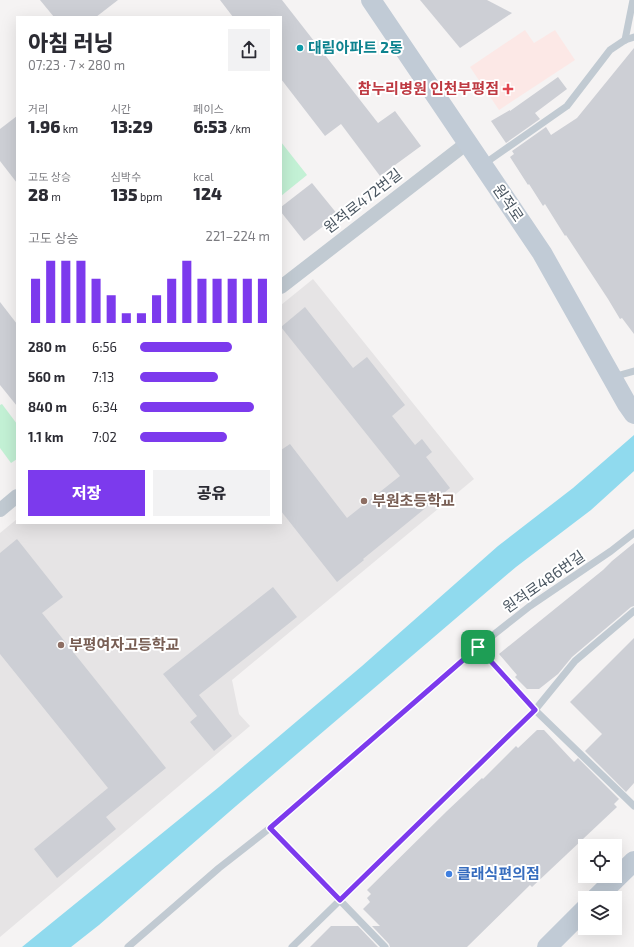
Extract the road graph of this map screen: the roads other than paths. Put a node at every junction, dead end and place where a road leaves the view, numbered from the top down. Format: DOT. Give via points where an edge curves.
graph roads {
  1 [pos="371,0"];
  2 [pos="633,0"];
  3 [pos="634,38"];
  4 [pos="624,40"];
  5 [pos="467,143"];
  6 [pos="483,166"];
  7 [pos="282,286"];
  8 [pos="634,371"];
  9 [pos="612,377"];
  10 [pos="631,409"];
  11 [pos="16,497"];
  12 [pos="0,510"];
  13 [pos="634,533"];
  14 [pos="634,610"];
  15 [pos="478,647"];
  16 [pos="535,710"];
  17 [pos="634,806"];
  18 [pos="270,828"];
  19 [pos="634,861"];
  20 [pos="603,891"];
  21 [pos="340,900"];
  22 [pos="578,916"];
  23 [pos="128,947"];
  24 [pos="292,947"];
  25 [pos="385,947"];
  26 [pos="546,947"];
  1 -- 5 [label="main road, 원적로"];
  2 -- 4 [label="lane"];
  3 -- 4 [label="lane"];
  4 -- 6 [label="lane" via="610,50 567,106"];
  5 -- 6 [label="main road, 원적로"];
  5 -- 7 [label="street, 원적로472번길"];
  6 -- 9 [label="main road, 원적로" via="542,253"];
  8 -- 9 [label="lane"];
  9 -- 10 [label="main road, 원적로"];
  11 -- 12 [label="street"];
  13 -- 15 [label="lane, 원적로486번길" via="530,606"];
  14 -- 16 [label="lane" via="575,661"];
  15 -- 16 [label="lane"];
  15 -- 18 [label="lane, 원적로486번길"];
  16 -- 17 [label="lane"];
  16 -- 21 [label="lane"];
  18 -- 21 [label="lane"];
  18 -- 23 [label="lane, 원적로486번길" via="219,868"];
  19 -- 20 [label="main road"];
  21 -- 24 [label="lane"];
  21 -- 25 [label="lane"];
  22 -- 26 [label="main road"];
}
